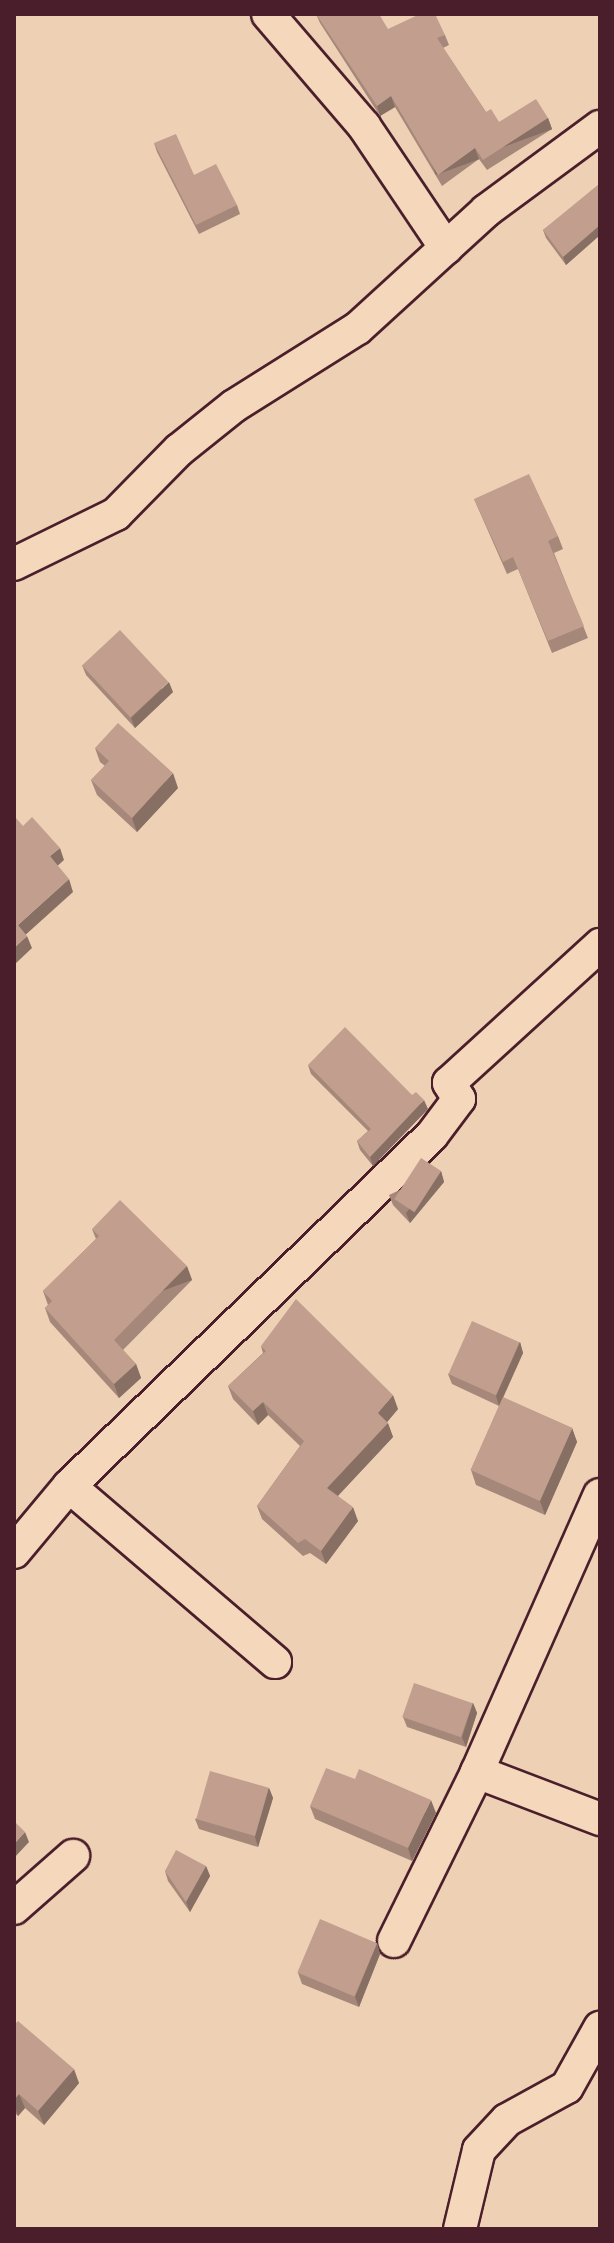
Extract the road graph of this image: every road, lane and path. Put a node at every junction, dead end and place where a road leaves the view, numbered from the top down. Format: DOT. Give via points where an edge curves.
graph roads {
  1 [pos="268,14"];
  2 [pos="600,127"];
  3 [pos="446,248"];
  4 [pos="14,564"];
  5 [pos="600,945"];
  6 [pos="69,1486"];
  7 [pos="600,1495"];
  8 [pos="14,1552"];
  9 [pos="275,1662"];
  10 [pos="477,1772"];
  11 [pos="600,1819"];
  12 [pos="73,1856"];
  13 [pos="14,1908"];
  14 [pos="394,1941"];
  15 [pos="600,2028"];
  16 [pos="460,2229"];
  1 -- 3 [label="street" via="364,126"];
  2 -- 3 [label="street" via="486,211"];
  3 -- 4 [label="street" via="358,328 201,433 116,514"];
  5 -- 6 [label="street" via="449,1083 459,1099 432,1135"];
  6 -- 8 [label="street"];
  6 -- 9 [label="street"];
  7 -- 10 [label="street"];
  10 -- 11 [label="street"];
  10 -- 14 [label="street"];
  12 -- 13 [label="street"];
  15 -- 16 [label="street" via="567,2087 507,2120 479,2150"];
}
